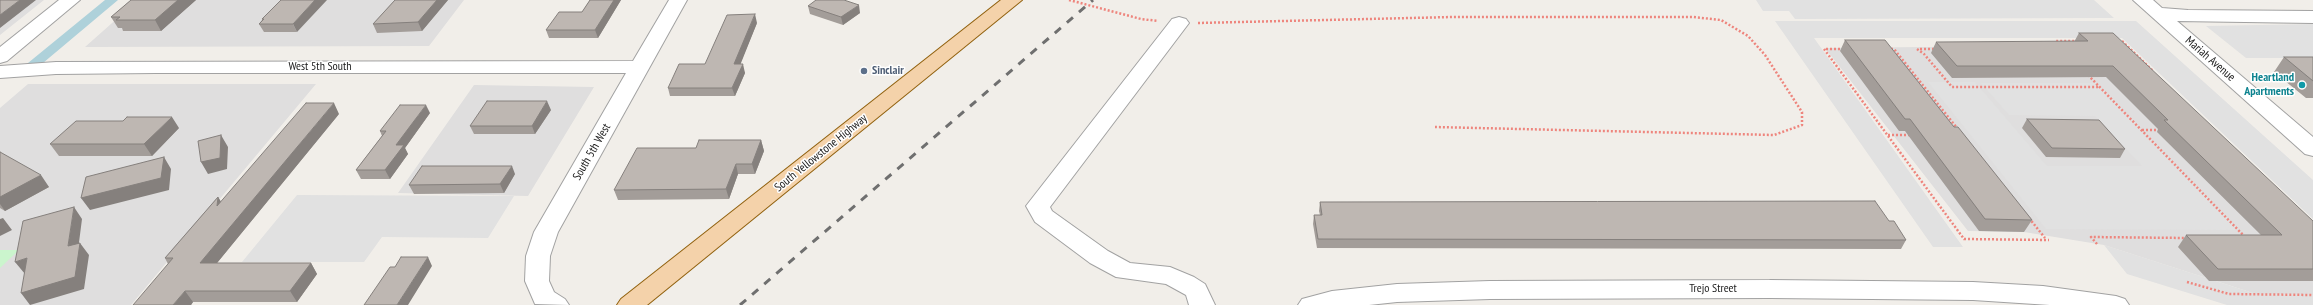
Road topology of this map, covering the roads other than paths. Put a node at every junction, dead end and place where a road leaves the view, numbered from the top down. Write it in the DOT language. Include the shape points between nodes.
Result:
graph roads {
  1 [pos="71,0"];
  2 [pos="678,0"];
  3 [pos="1013,0"];
  4 [pos="2142,0"];
  5 [pos="2157,13"];
  6 [pos="2313,18"];
  7 [pos="1179,24"];
  8 [pos="0,57"];
  9 [pos="640,67"];
  10 [pos="0,72"];
  11 [pos="2313,150"];
  12 [pos="1944,298"];
  13 [pos="556,305"];
  14 [pos="630,305"];
  15 [pos="1202,305"];
  16 [pos="1311,305"];
  17 [pos="2116,305"];
  1 -- 8 [label="street"];
  2 -- 9 [label="street, South 5th West"];
  3 -- 14 [label="main road, South Yellowstone Highway"];
  4 -- 5 [label="street, Mariah Avenue"];
  5 -- 6 [label="street" via="2188,16"];
  5 -- 11 [label="street, Mariah Avenue"];
  7 -- 15 [label="street" via="1038,209 1052,224 1098,257 1125,271 1170,276 1196,290"];
  9 -- 10 [label="street, West 5th South" via="156,67 56,68"];
  9 -- 13 [label="street, South 5th West" via="546,232 538,256 538,282 544,298"];
  12 -- 16 [label="street, Trejo Street" via="1490,290 1397,293 1332,300"];
  12 -- 17 [label="street, Trejo Street" via="2043,295"];
}
